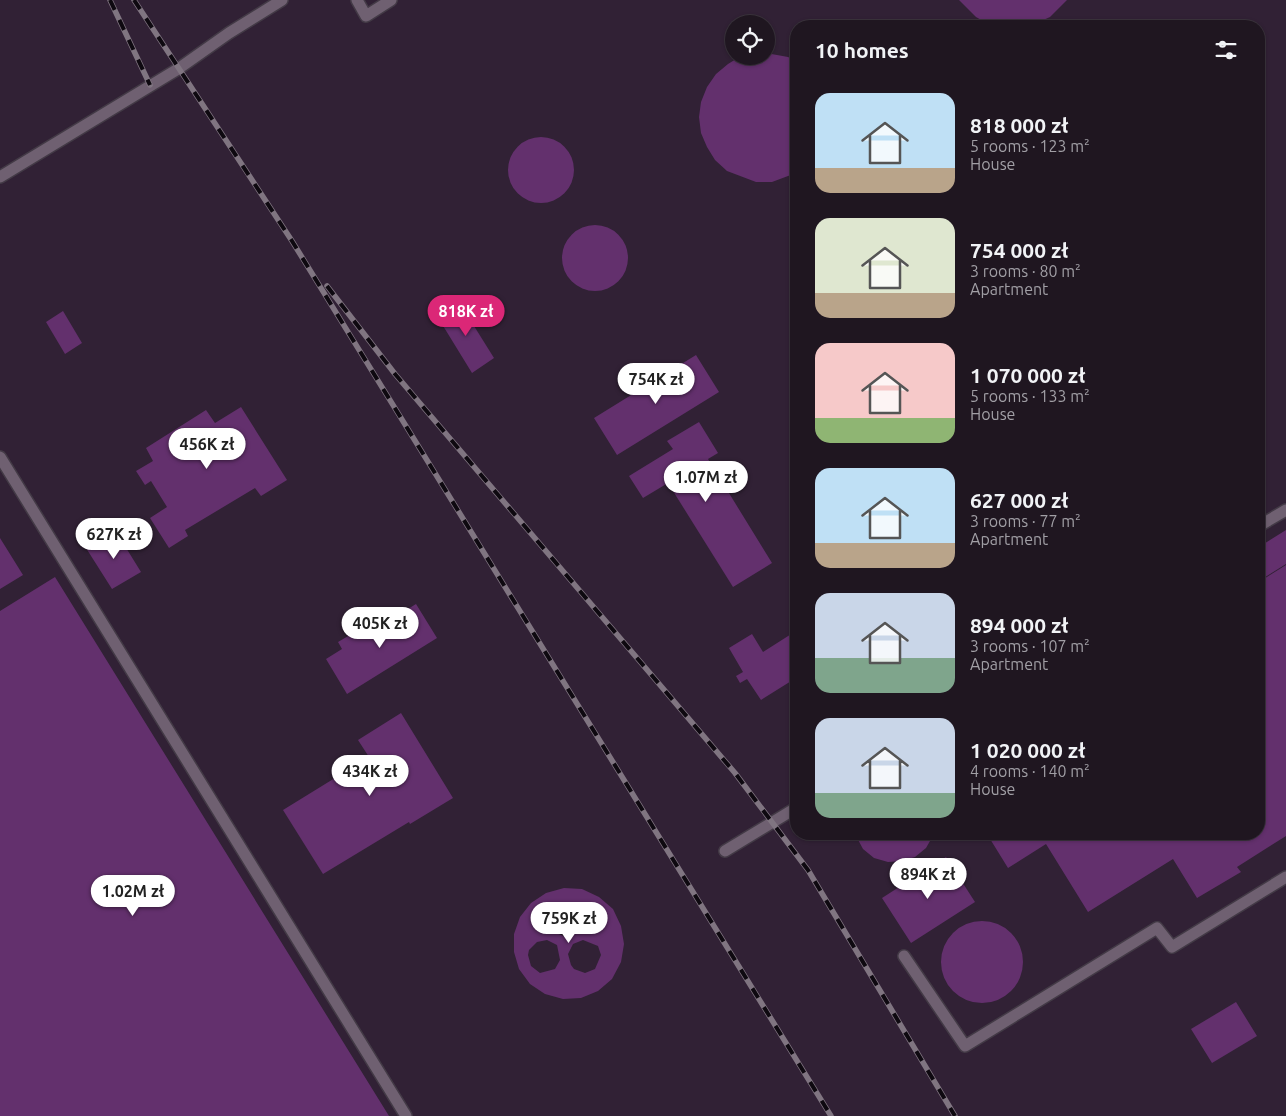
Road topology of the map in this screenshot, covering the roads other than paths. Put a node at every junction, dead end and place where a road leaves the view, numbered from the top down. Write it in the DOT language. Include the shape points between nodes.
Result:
graph roads {
  1 [pos="282,0"];
  2 [pos="357,0"];
  3 [pos="391,0"];
  4 [pos="0,176"];
  5 [pos="0,457"];
  6 [pos="1286,510"];
  7 [pos="1265,522"];
  8 [pos="790,812"];
  9 [pos="725,851"];
  10 [pos="1286,876"];
  11 [pos="904,956"];
  12 [pos="406,1116"];
  1 -- 4 [label="lane" via="178,69"];
  2 -- 3 [label="lane" via="366,16"];
  5 -- 12 [label="lane"];
  6 -- 7 [label="lane"];
  8 -- 9 [label="lane"];
  10 -- 11 [label="lane" via="1172,947 1158,928 965,1046"];
}
